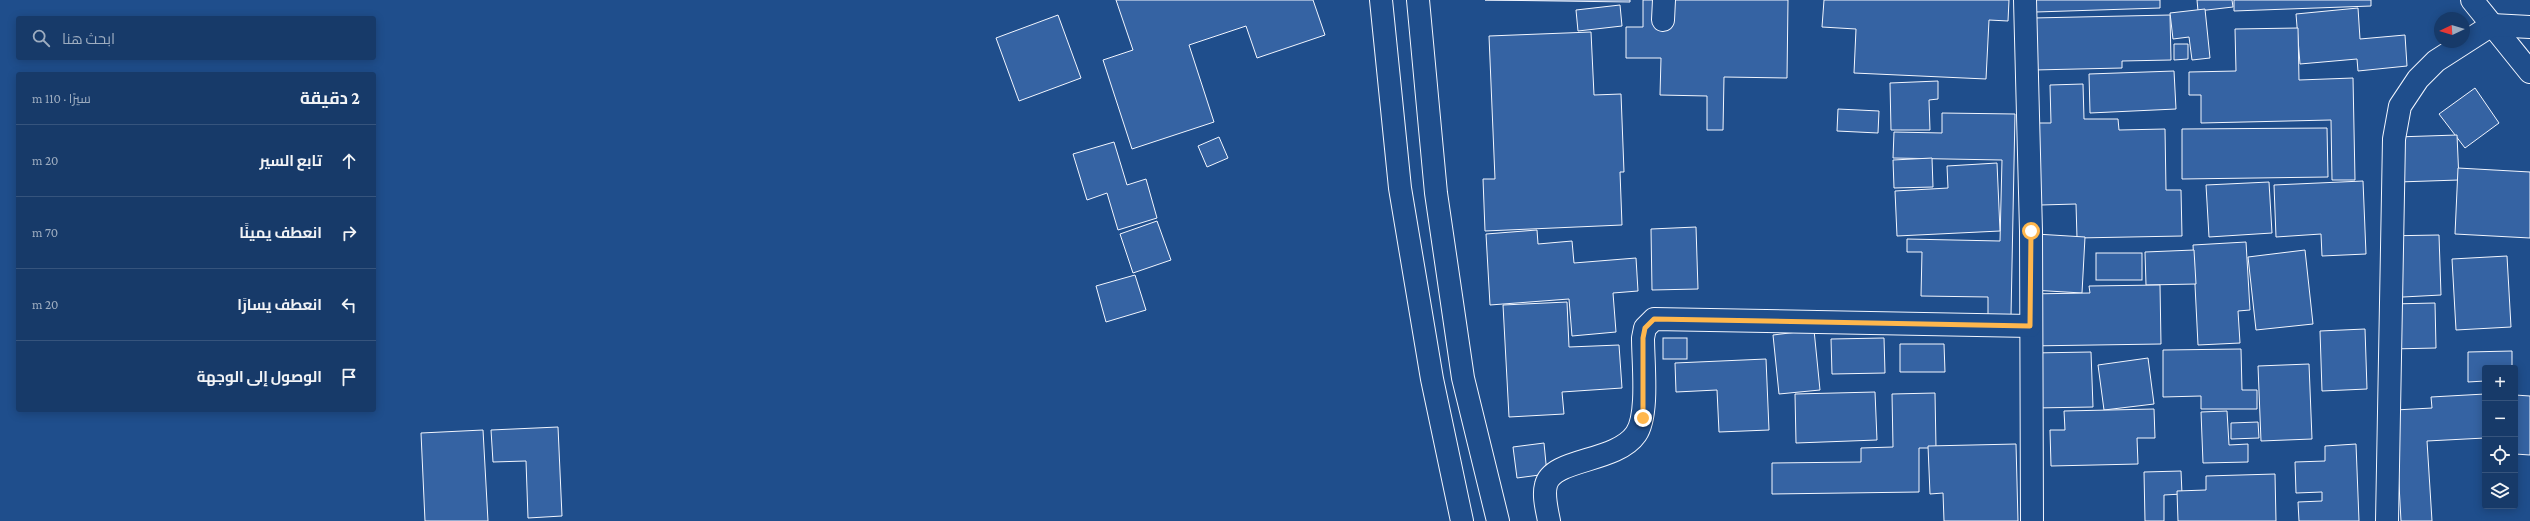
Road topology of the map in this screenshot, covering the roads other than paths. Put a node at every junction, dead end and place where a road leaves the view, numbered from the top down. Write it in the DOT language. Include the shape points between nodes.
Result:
graph roads {
  1 [pos="1381,0"];
  2 [pos="1418,0"];
  3 [pos="2025,0"];
  4 [pos="2472,0"];
  5 [pos="2492,25"];
  6 [pos="2530,27"];
  7 [pos="2530,72"];
  8 [pos="2030,326"];
  9 [pos="1462,521"];
  10 [pos="1498,521"];
  11 [pos="1549,521"];
  12 [pos="2032,521"];
  13 [pos="2387,521"];
  1 -- 9 [label="main road" via="1400,188 1432,379"];
  2 -- 10 [label="main road" via="1436,193 1463,378"];
  3 -- 8 [label="main road" via="2031,231"];
  4 -- 5 [label="main road"];
  5 -- 6 [label="main road"];
  5 -- 7 [label="main road"];
  5 -- 13 [label="main road" via="2436,61 2413,85 2400,106 2394,138"];
  8 -- 11 [label="main road" via="1654,319 1645,328 1643,338 1643,418 1636,434 1620,449 1555,470 1546,484"];
  8 -- 12 [label="main road"];
}
